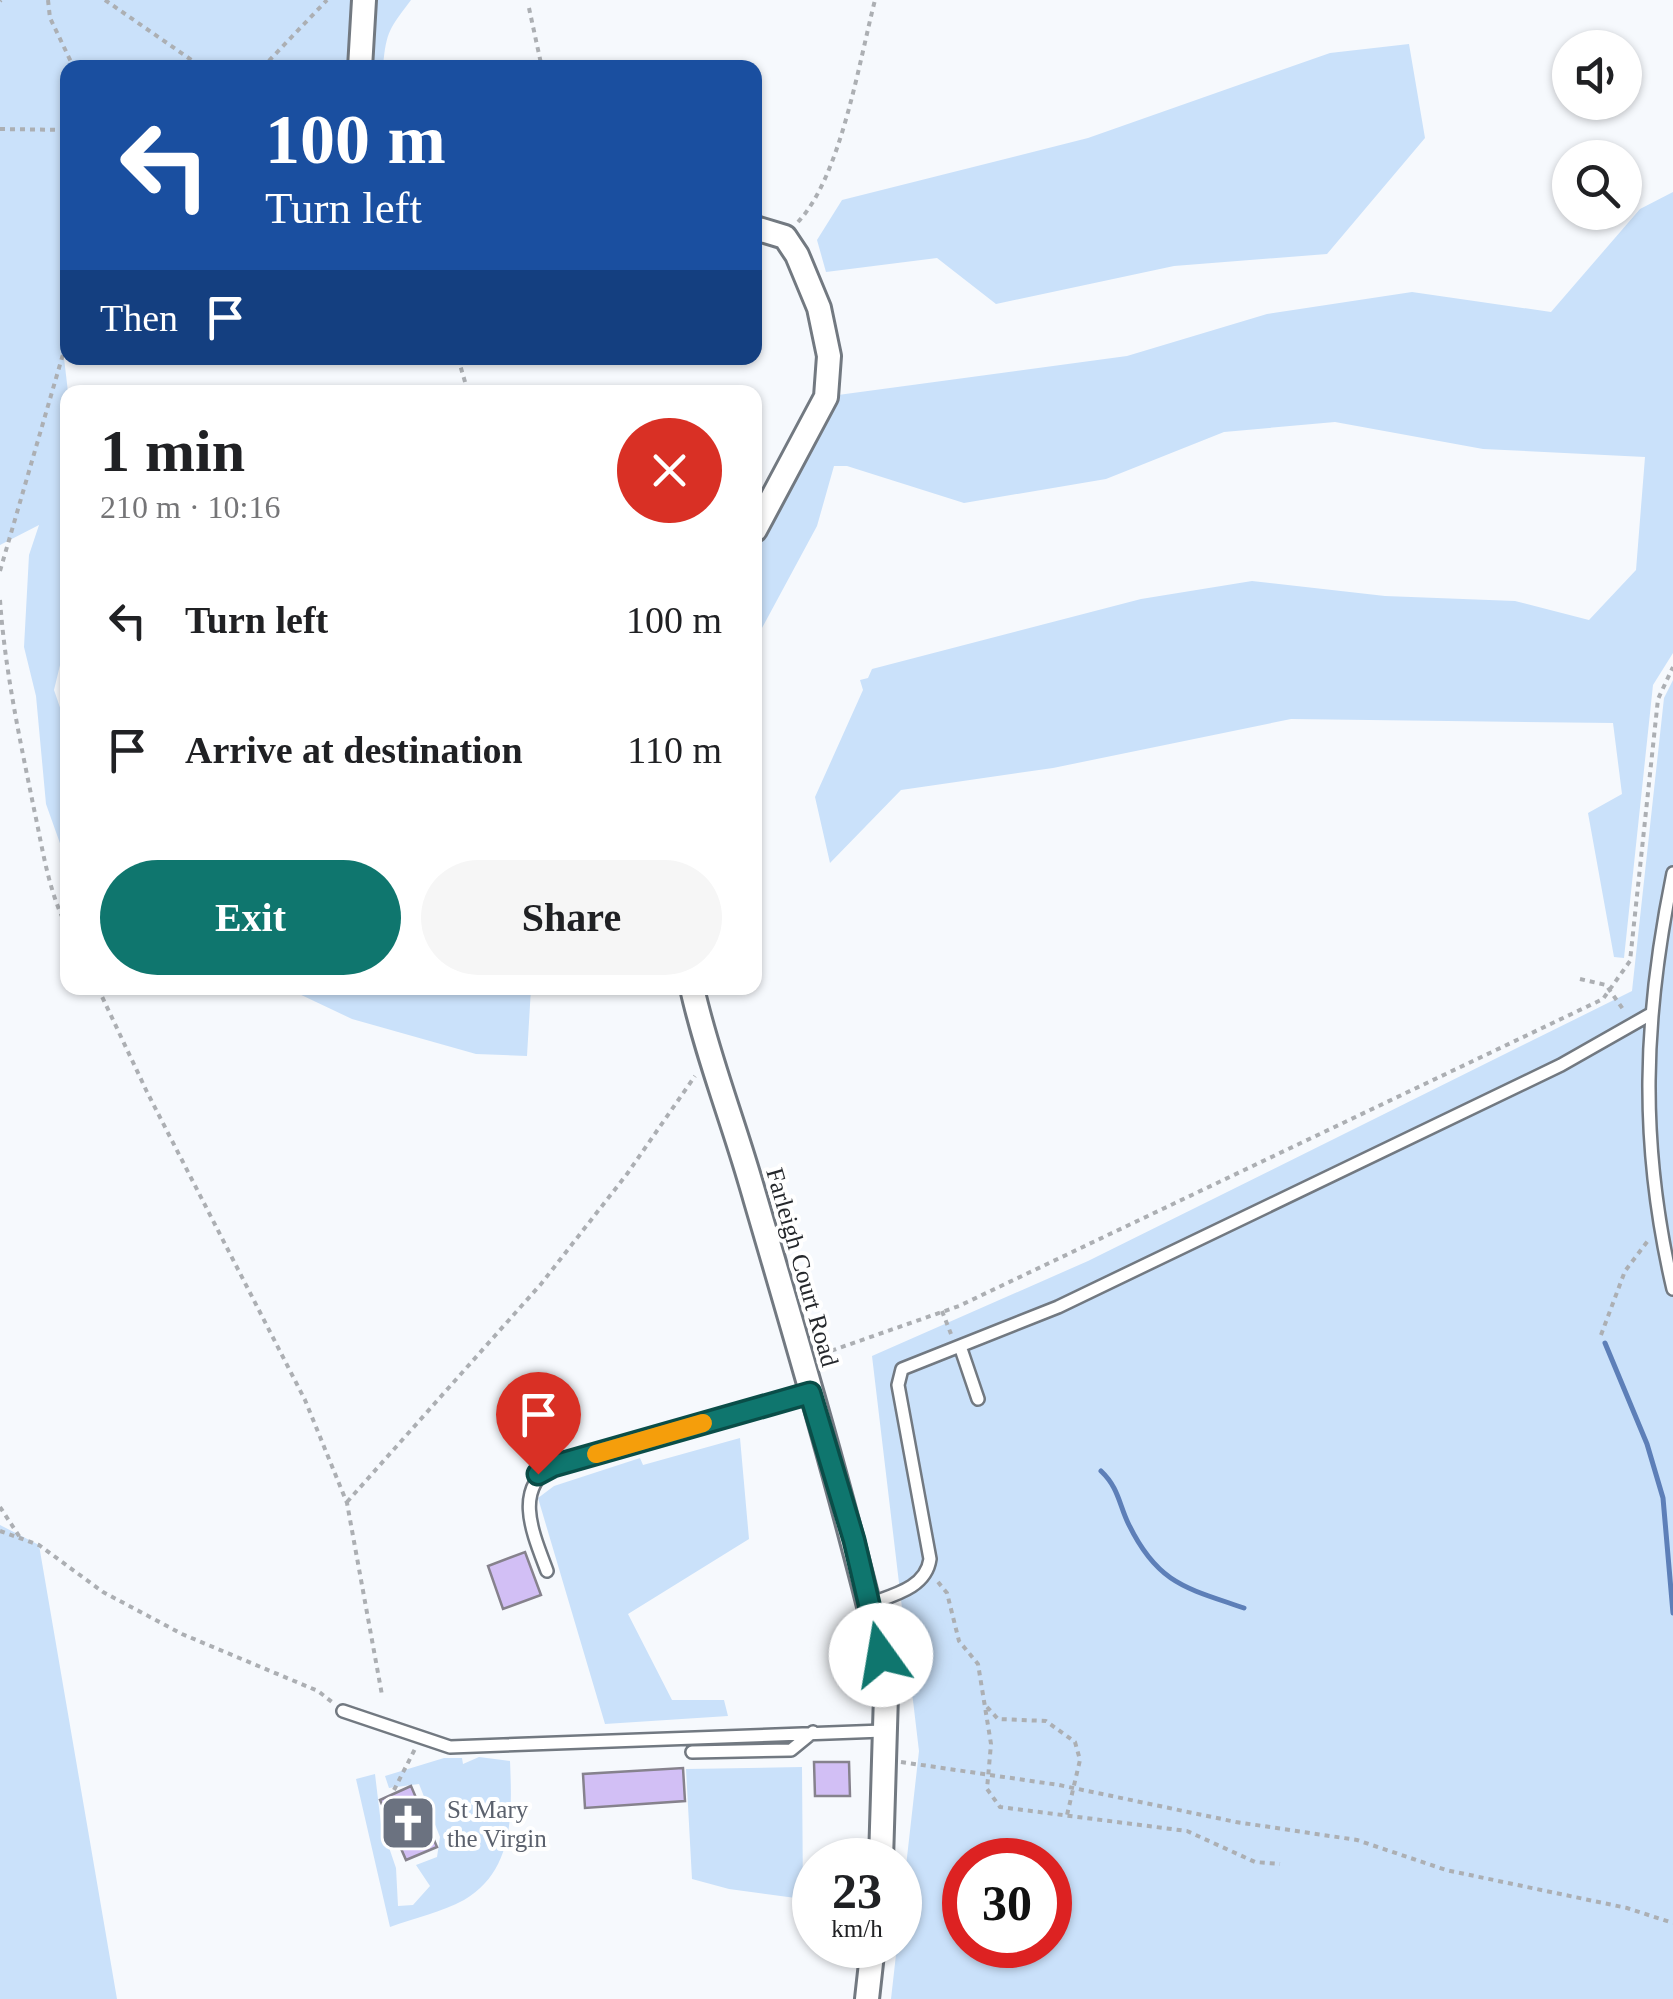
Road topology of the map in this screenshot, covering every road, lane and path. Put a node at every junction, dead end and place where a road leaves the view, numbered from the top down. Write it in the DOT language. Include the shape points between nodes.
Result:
graph roads {
  1 [pos="48,0"];
  2 [pos="105,0"];
  3 [pos="328,0"];
  4 [pos="364,0"];
  5 [pos="875,0"];
  6 [pos="528,8"];
  7 [pos="70,60"];
  8 [pos="191,60"];
  9 [pos="270,60"];
  10 [pos="360,60"];
  11 [pos="540,60"];
  12 [pos="0,129"];
  13 [pos="60,130"];
  14 [pos="762,230"];
  15 [pos="784,237"];
  16 [pos="60,365"];
  17 [pos="762,517"];
  18 [pos="0,571"];
  19 [pos="0,600"];
  20 [pos="1673,667"];
  21 [pos="1673,873"];
  22 [pos="60,914"];
  23 [pos="1580,979"];
  24 [pos="1612,991"];
  25 [pos="101,995"];
  26 [pos="694,995"];
  27 [pos="1649,1015"];
  28 [pos="1631,1026"];
  29 [pos="709,1056"];
  30 [pos="1660,1232"];
  31 [pos="1673,1289"];
  32 [pos="942,1312"];
  33 [pos="1600,1335"];
  34 [pos="958,1347"];
  35 [pos="802,1362"];
  36 [pos="810,1393"];
  37 [pos="978,1399"];
  38 [pos="347,1503"];
  39 [pos="0,1507"];
  40 [pos="0,1532"];
  41 [pos="21,1539"];
  42 [pos="547,1571"];
  43 [pos="928,1571"];
  44 [pos="869,1604"];
  45 [pos="382,1695"];
  46 [pos="986,1706"];
  47 [pos="343,1711"];
  48 [pos="812,1732"];
  49 [pos="883,1732"];
  50 [pos="418,1738"];
  51 [pos="692,1752"];
  52 [pos="882,1759"];
  53 [pos="990,1774"];
  54 [pos="1073,1788"];
  55 [pos="394,1790"];
  56 [pos="1067,1815"];
  57 [pos="883,1838"];
  58 [pos="1280,1864"];
  59 [pos="1673,1924"];
  60 [pos="870,1968"];
  61 [pos="867,1999"];
  1 -- 7 [label="path"];
  2 -- 8 [label="path"];
  3 -- 9 [label="path"];
  4 -- 10 [label="street"];
  5 -- 15 [label="path" via="834,156 813,206"];
  6 -- 11 [label="path"];
  12 -- 13 [label="path"];
  14 -- 15 [label="street"];
  15 -- 17 [label="street" via="818,308 828,356 826,397"];
  16 -- 18 [label="path"];
  19 -- 22 [label="path" via="22,750"];
  20 -- 24 [label="path" via="1658,700 1630,961"];
  21 -- 27 [label="lane"];
  23 -- 24 [label="path"];
  24 -- 28 [label="path"];
  24 -- 32 [label="path"];
  25 -- 38 [label="path" via="305,1400"];
  26 -- 29 [label="street, Farleigh Court Road"];
  27 -- 28 [label="lane"];
  27 -- 30 [label="lane" via="1649,1114"];
  28 -- 34 [label="lane" via="1058,1307"];
  29 -- 35 [label="street, Farleigh Court Road"];
  29 -- 38 [label="path" via="541,1284"];
  30 -- 31 [label="lane"];
  30 -- 33 [label="path" via="1625,1270"];
  32 -- 34 [label="path"];
  32 -- 35 [label="path"];
  34 -- 37 [label="lane"];
  34 -- 43 [label="lane" via="902,1369 898,1385"];
  35 -- 36 [label="street, Farleigh Court Road"];
  36 -- 42 [label="lane" via="538,1474 528,1499"];
  36 -- 44 [label="street, Farleigh Court Road"];
  38 -- 45 [label="path"];
  39 -- 41 [label="path"];
  40 -- 41 [label="path"];
  41 -- 47 [label="path" via="182,1634 318,1691"];
  43 -- 44 [label="lane" via="914,1586"];
  43 -- 46 [label="path" via="946,1593 959,1641 978,1664"];
  44 -- 49 [label="street, Farleigh Court Road" via="886,1695"];
  46 -- 53 [label="path"];
  46 -- 54 [label="path" via="998,1718 1046,1721 1074,1742 1080,1760"];
  47 -- 50 [label="lane"];
  48 -- 49 [label="lane"];
  48 -- 50 [label="lane" via="450,1747"];
  48 -- 51 [label="lane" via="791,1750"];
  49 -- 52 [label="street, Farleigh Court Road"];
  50 -- 55 [label="path"];
  52 -- 53 [label="path"];
  52 -- 57 [label="street, Farleigh Court Road"];
  53 -- 54 [label="path"];
  53 -- 56 [label="path" via="987,1790 1000,1807"];
  54 -- 56 [label="path"];
  54 -- 59 [label="path" via="1357,1840 1446,1870"];
  56 -- 58 [label="path" via="1186,1831 1255,1862"];
  60 -- 61 [label="street"];
}
